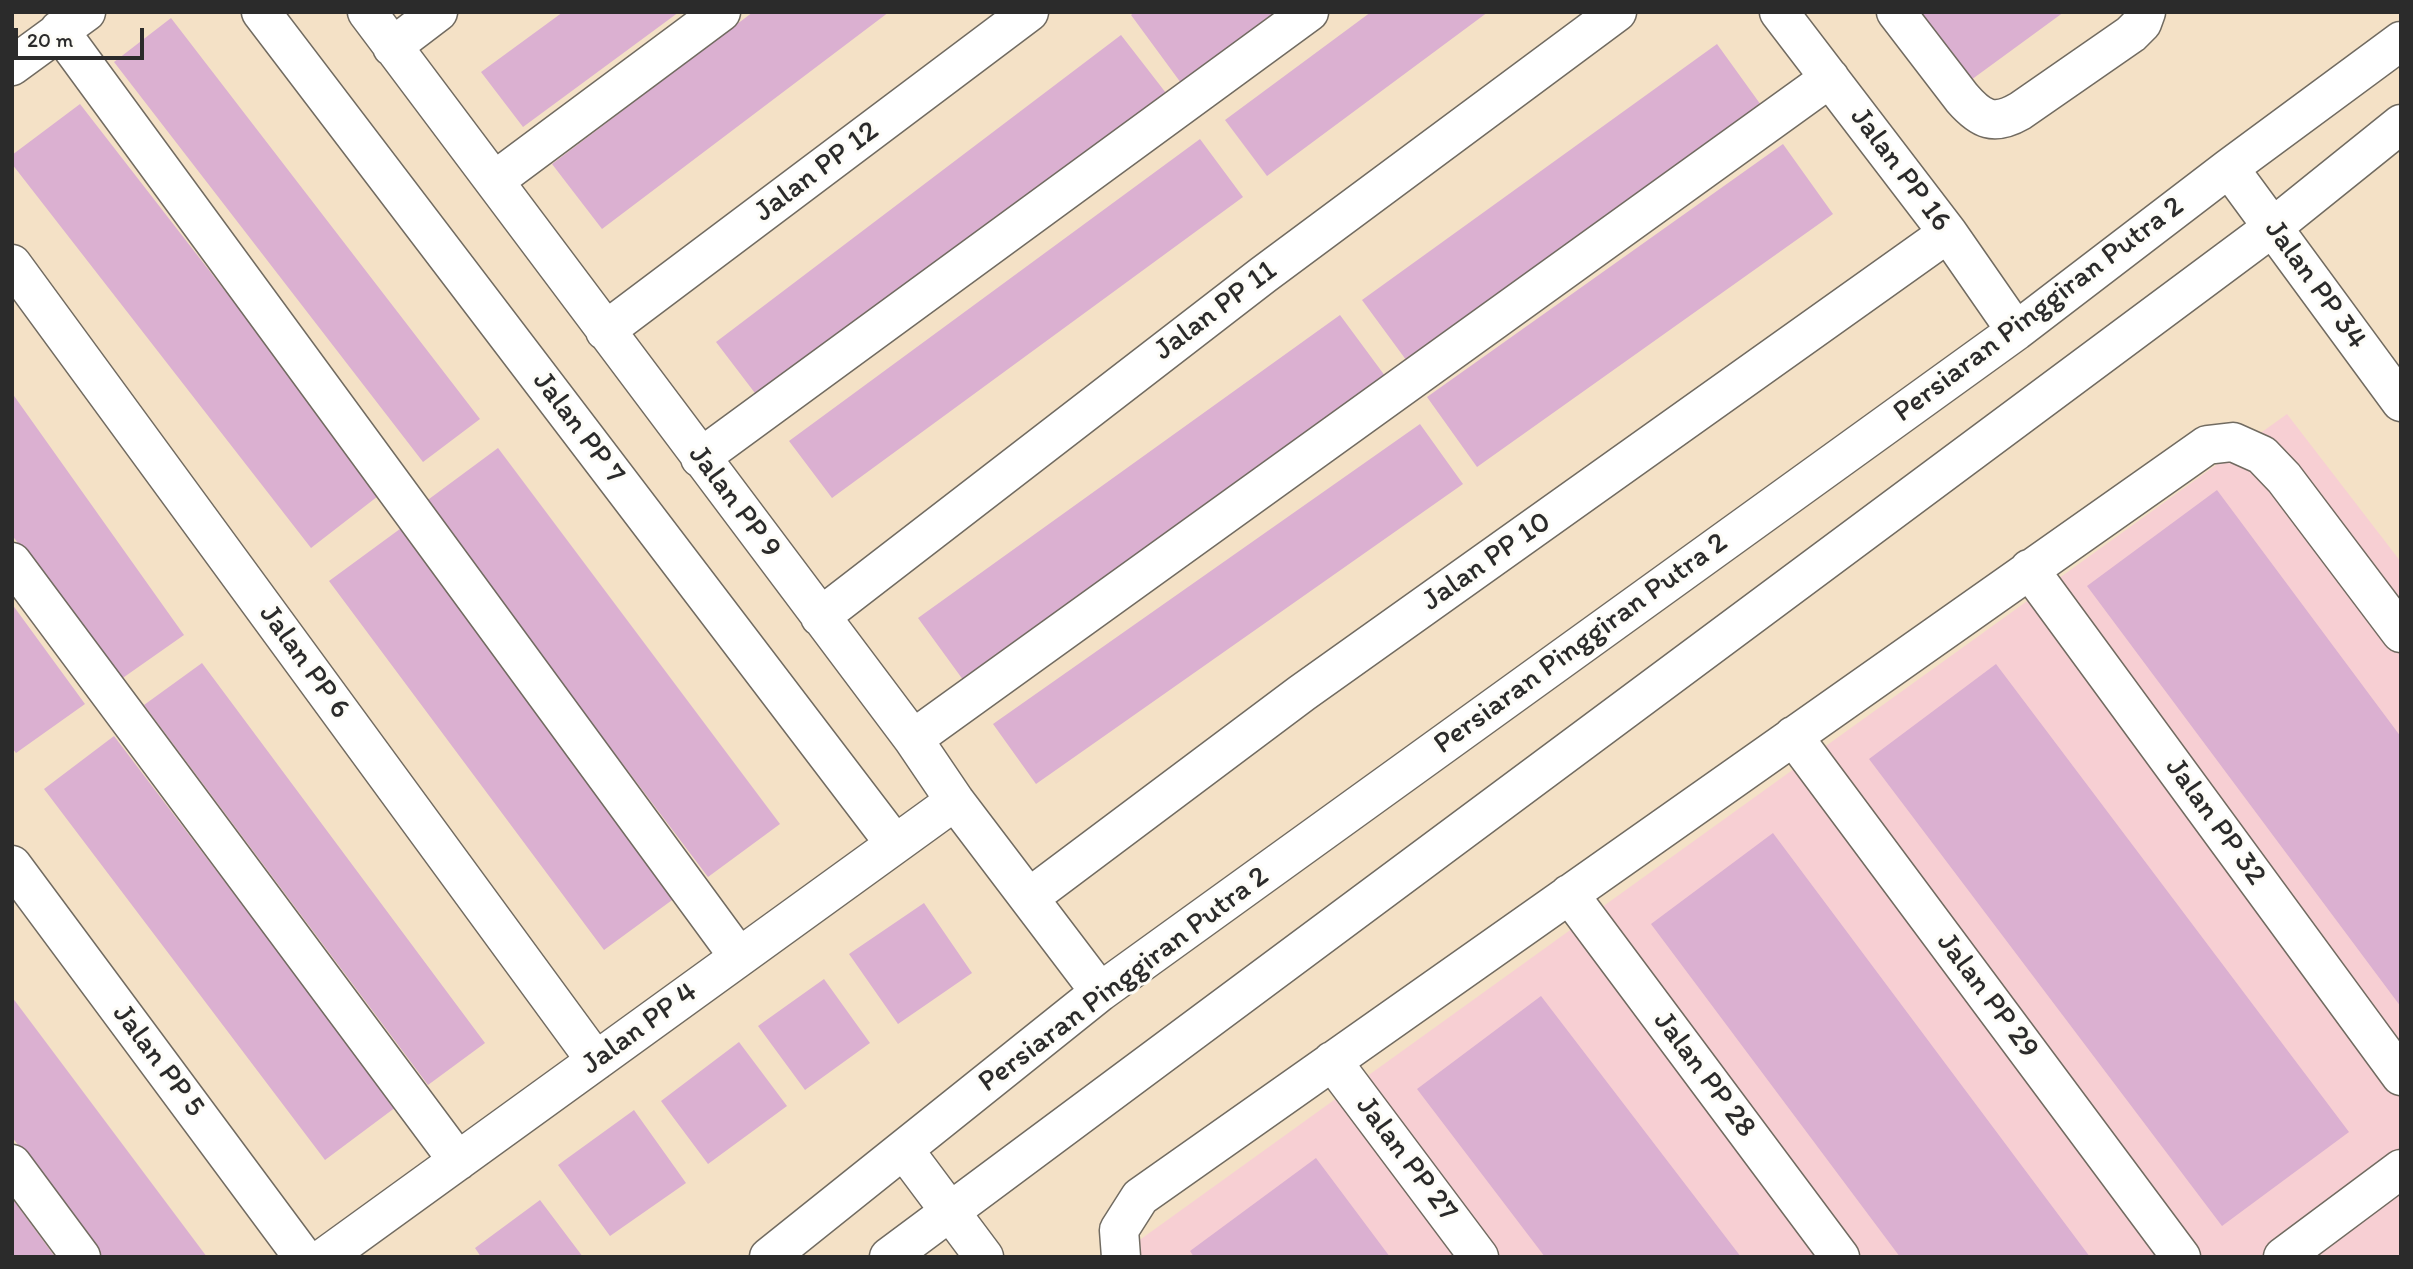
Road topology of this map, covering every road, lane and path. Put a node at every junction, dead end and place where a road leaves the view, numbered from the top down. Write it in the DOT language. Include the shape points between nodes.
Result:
graph roads {
  1 [pos="261,12"];
  2 [pos="367,12"];
  3 [pos="438,12"];
  4 [pos="721,12"];
  5 [pos="1029,12"];
  6 [pos="1309,12"];
  7 [pos="1617,12"];
  8 [pos="1779,12"];
  9 [pos="1896,12"];
  10 [pos="2147,12"];
  11 [pos="72,21"];
  12 [pos="2401,41"];
  13 [pos="392,47"];
  14 [pos="12,66"];
  15 [pos="1830,78"];
  16 [pos="2401,124"];
  17 [pos="2229,167"];
  18 [pos="495,181"];
  19 [pos="2273,228"];
  20 [pos="1948,233"];
  21 [pos="12,264"];
  22 [pos="605,331"];
  23 [pos="2017,331"];
  24 [pos="2401,402"];
  25 [pos="700,458"];
  26 [pos="12,562"];
  27 [pos="2029,569"];
  28 [pos="820,617"];
  29 [pos="2401,633"];
  30 [pos="1793,736"];
  31 [pos="913,739"];
  32 [pos="955,800"];
  33 [pos="895,844"];
  34 [pos="12,865"];
  35 [pos="1569,894"];
  36 [pos="1030,897"];
  37 [pos="739,957"];
  38 [pos="1100,992"];
  39 [pos="596,1060"];
  40 [pos="1332,1061"];
  41 [pos="2401,1076"];
  42 [pos="904,1150"];
  43 [pos="458,1161"];
  44 [pos="12,1164"];
  45 [pos="2401,1169"];
  46 [pos="950,1210"];
  47 [pos="81,1257"];
  48 [pos="303,1257"];
  49 [pos="325,1257"];
  50 [pos="769,1257"];
  51 [pos="889,1257"];
  52 [pos="984,1257"];
  53 [pos="1121,1257"];
  54 [pos="1479,1257"];
  55 [pos="1840,1257"];
  56 [pos="2181,1257"];
  57 [pos="2283,1257"];
  1 -- 33 [label="street, Jalan PP 7"];
  2 -- 13 [label="street, Jalan PP 9"];
  3 -- 13 [label="street"];
  4 -- 18 [label="street"];
  5 -- 22 [label="street, Jalan PP 12"];
  6 -- 25 [label="street"];
  7 -- 28 [label="street, Jalan PP 11" via="1263,275"];
  8 -- 15 [label="street, Jalan PP 16"];
  9 -- 10 [label="street" via="1973,111 1990,120 2020,111 2131,34"];
  11 -- 14 [label="street"];
  11 -- 37 [label="street"];
  12 -- 17 [label="street, Persiaran Pinggiran Putra 2"];
  13 -- 18 [label="street, Jalan PP 9"];
  15 -- 20 [label="street, Jalan PP 16"];
  15 -- 31 [label="street"];
  16 -- 19 [label="street"];
  17 -- 19 [label="street, Jalan PP 34"];
  17 -- 23 [label="street, Persiaran Pinggiran Putra 2"];
  18 -- 22 [label="street, Jalan PP 9"];
  19 -- 24 [label="street, Jalan PP 34"];
  19 -- 46 [label="street"];
  20 -- 23 [label="street, Jalan PP 16"];
  20 -- 36 [label="street, Jalan PP 10" via="1303,693"];
  21 -- 39 [label="street, Jalan PP 6"];
  22 -- 25 [label="street, Jalan PP 9"];
  23 -- 38 [label="street, Persiaran Pinggiran Putra 2"];
  25 -- 28 [label="street, Jalan PP 9"];
  26 -- 43 [label="street"];
  27 -- 29 [label="street" via="2207,445 2233,442 2262,455 2284,478"];
  27 -- 30 [label="street"];
  27 -- 41 [label="street, Jalan PP 32"];
  28 -- 31 [label="street, Jalan PP 9"];
  30 -- 35 [label="street"];
  30 -- 56 [label="street, Jalan PP 29"];
  31 -- 32 [label="street, Jalan PP 9"];
  32 -- 33 [label="street, Jalan PP 4"];
  32 -- 36 [label="street, Jalan PP 9"];
  33 -- 37 [label="street, Jalan PP 4"];
  34 -- 48 [label="street, Jalan PP 5"];
  35 -- 40 [label="street"];
  35 -- 55 [label="street, Jalan PP 28"];
  36 -- 38 [label="street, Jalan PP 9"];
  37 -- 39 [label="street, Jalan PP 4"];
  38 -- 42 [label="street, Persiaran Pinggiran Putra 2"];
  39 -- 43 [label="street, Jalan PP 4"];
  40 -- 53 [label="street" via="1139,1197 1119,1230"];
  40 -- 54 [label="street, Jalan PP 27"];
  42 -- 46 [label="street"];
  42 -- 50 [label="street, Persiaran Pinggiran Putra 2"];
  43 -- 49 [label="street, Jalan PP 4"];
  44 -- 47 [label="street"];
  45 -- 57 [label="street"];
  46 -- 51 [label="street"];
  46 -- 52 [label="street"];
}
